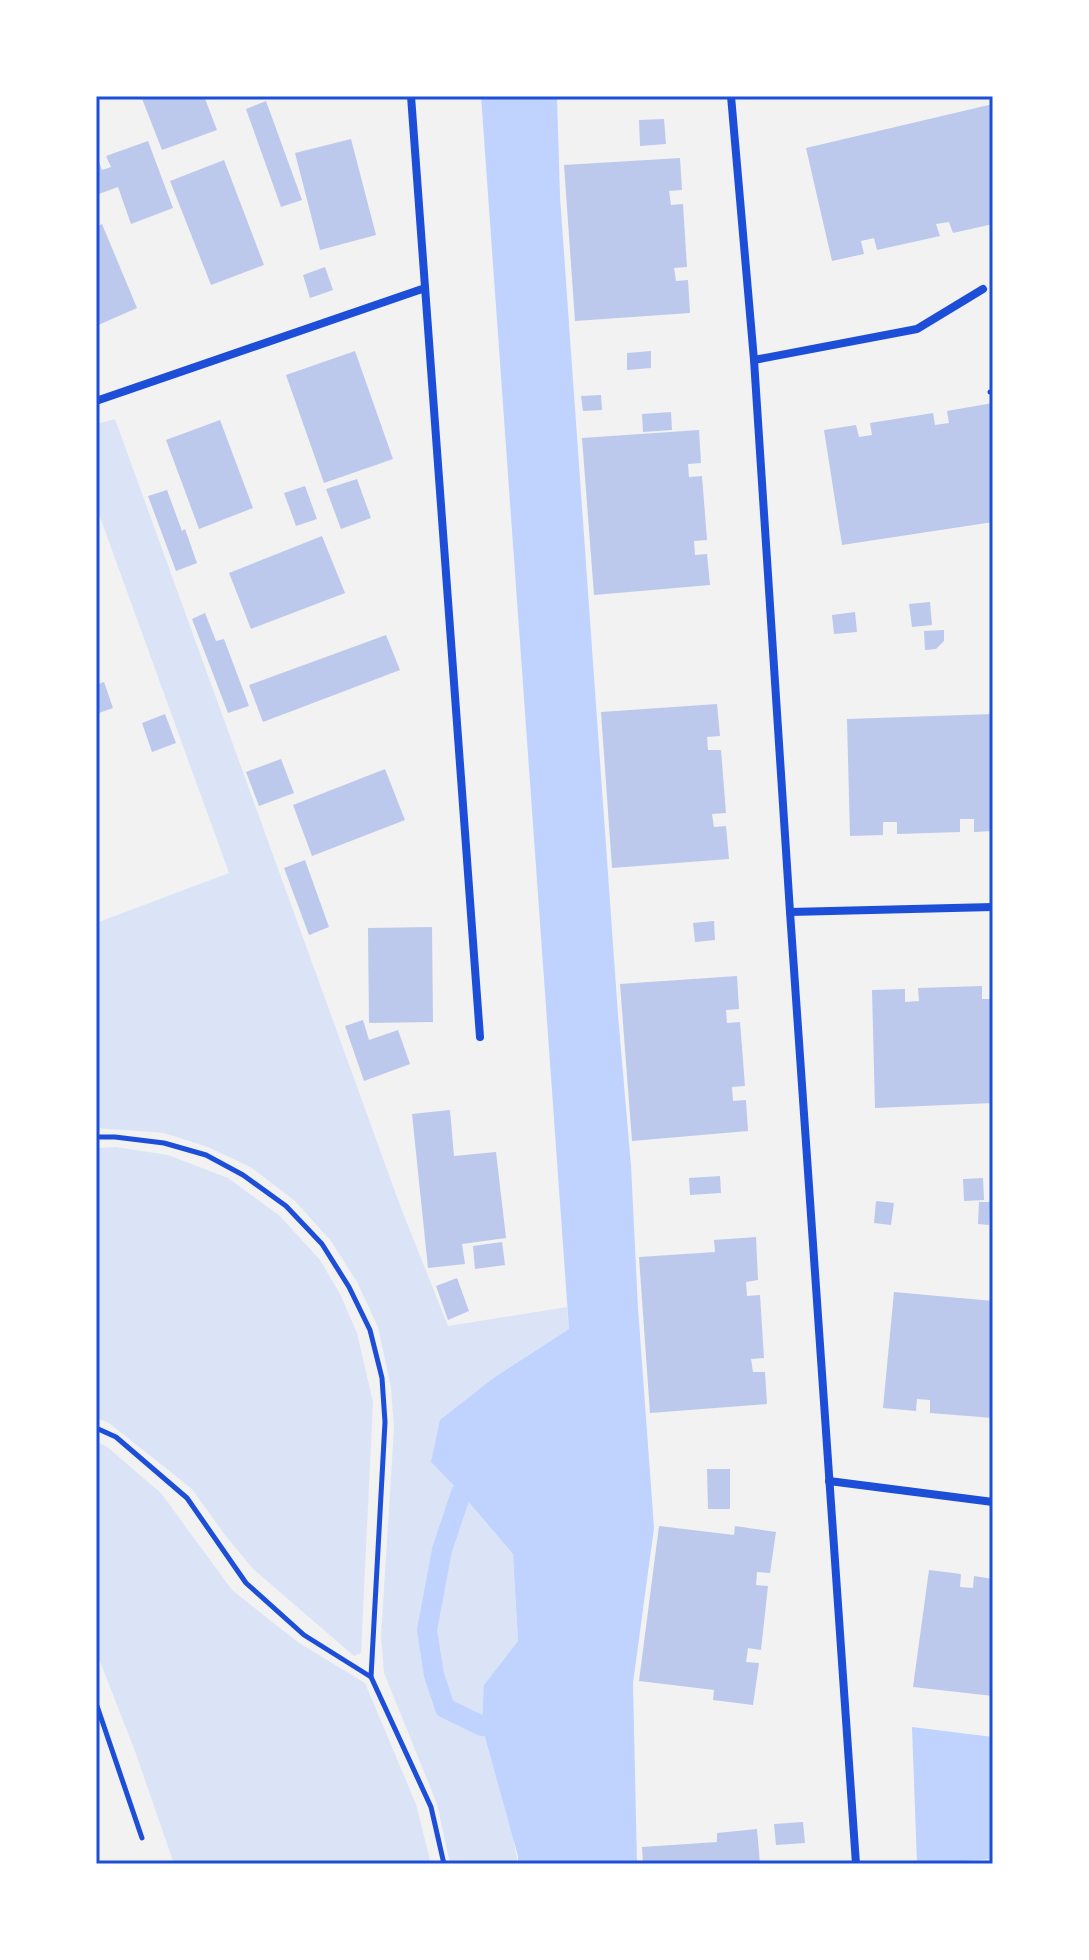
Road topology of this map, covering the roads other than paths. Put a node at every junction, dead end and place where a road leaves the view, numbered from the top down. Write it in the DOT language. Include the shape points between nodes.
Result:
graph roads {
  1 [pos="411,96"];
  2 [pos="731,96"];
  3 [pos="425,288"];
  4 [pos="983,289"];
  5 [pos="754,360"];
  6 [pos="96,401"];
  7 [pos="993,907"];
  8 [pos="790,912"];
  9 [pos="480,1037"];
  10 [pos="829,1481"];
  11 [pos="993,1502"];
  12 [pos="856,1864"];
  1 -- 3 [label="street"];
  2 -- 5 [label="street"];
  3 -- 6 [label="street"];
  3 -- 9 [label="street"];
  4 -- 5 [label="street" via="917,329"];
  5 -- 8 [label="street"];
  7 -- 8 [label="street"];
  8 -- 10 [label="street"];
  10 -- 11 [label="street"];
  10 -- 12 [label="street"];
}
